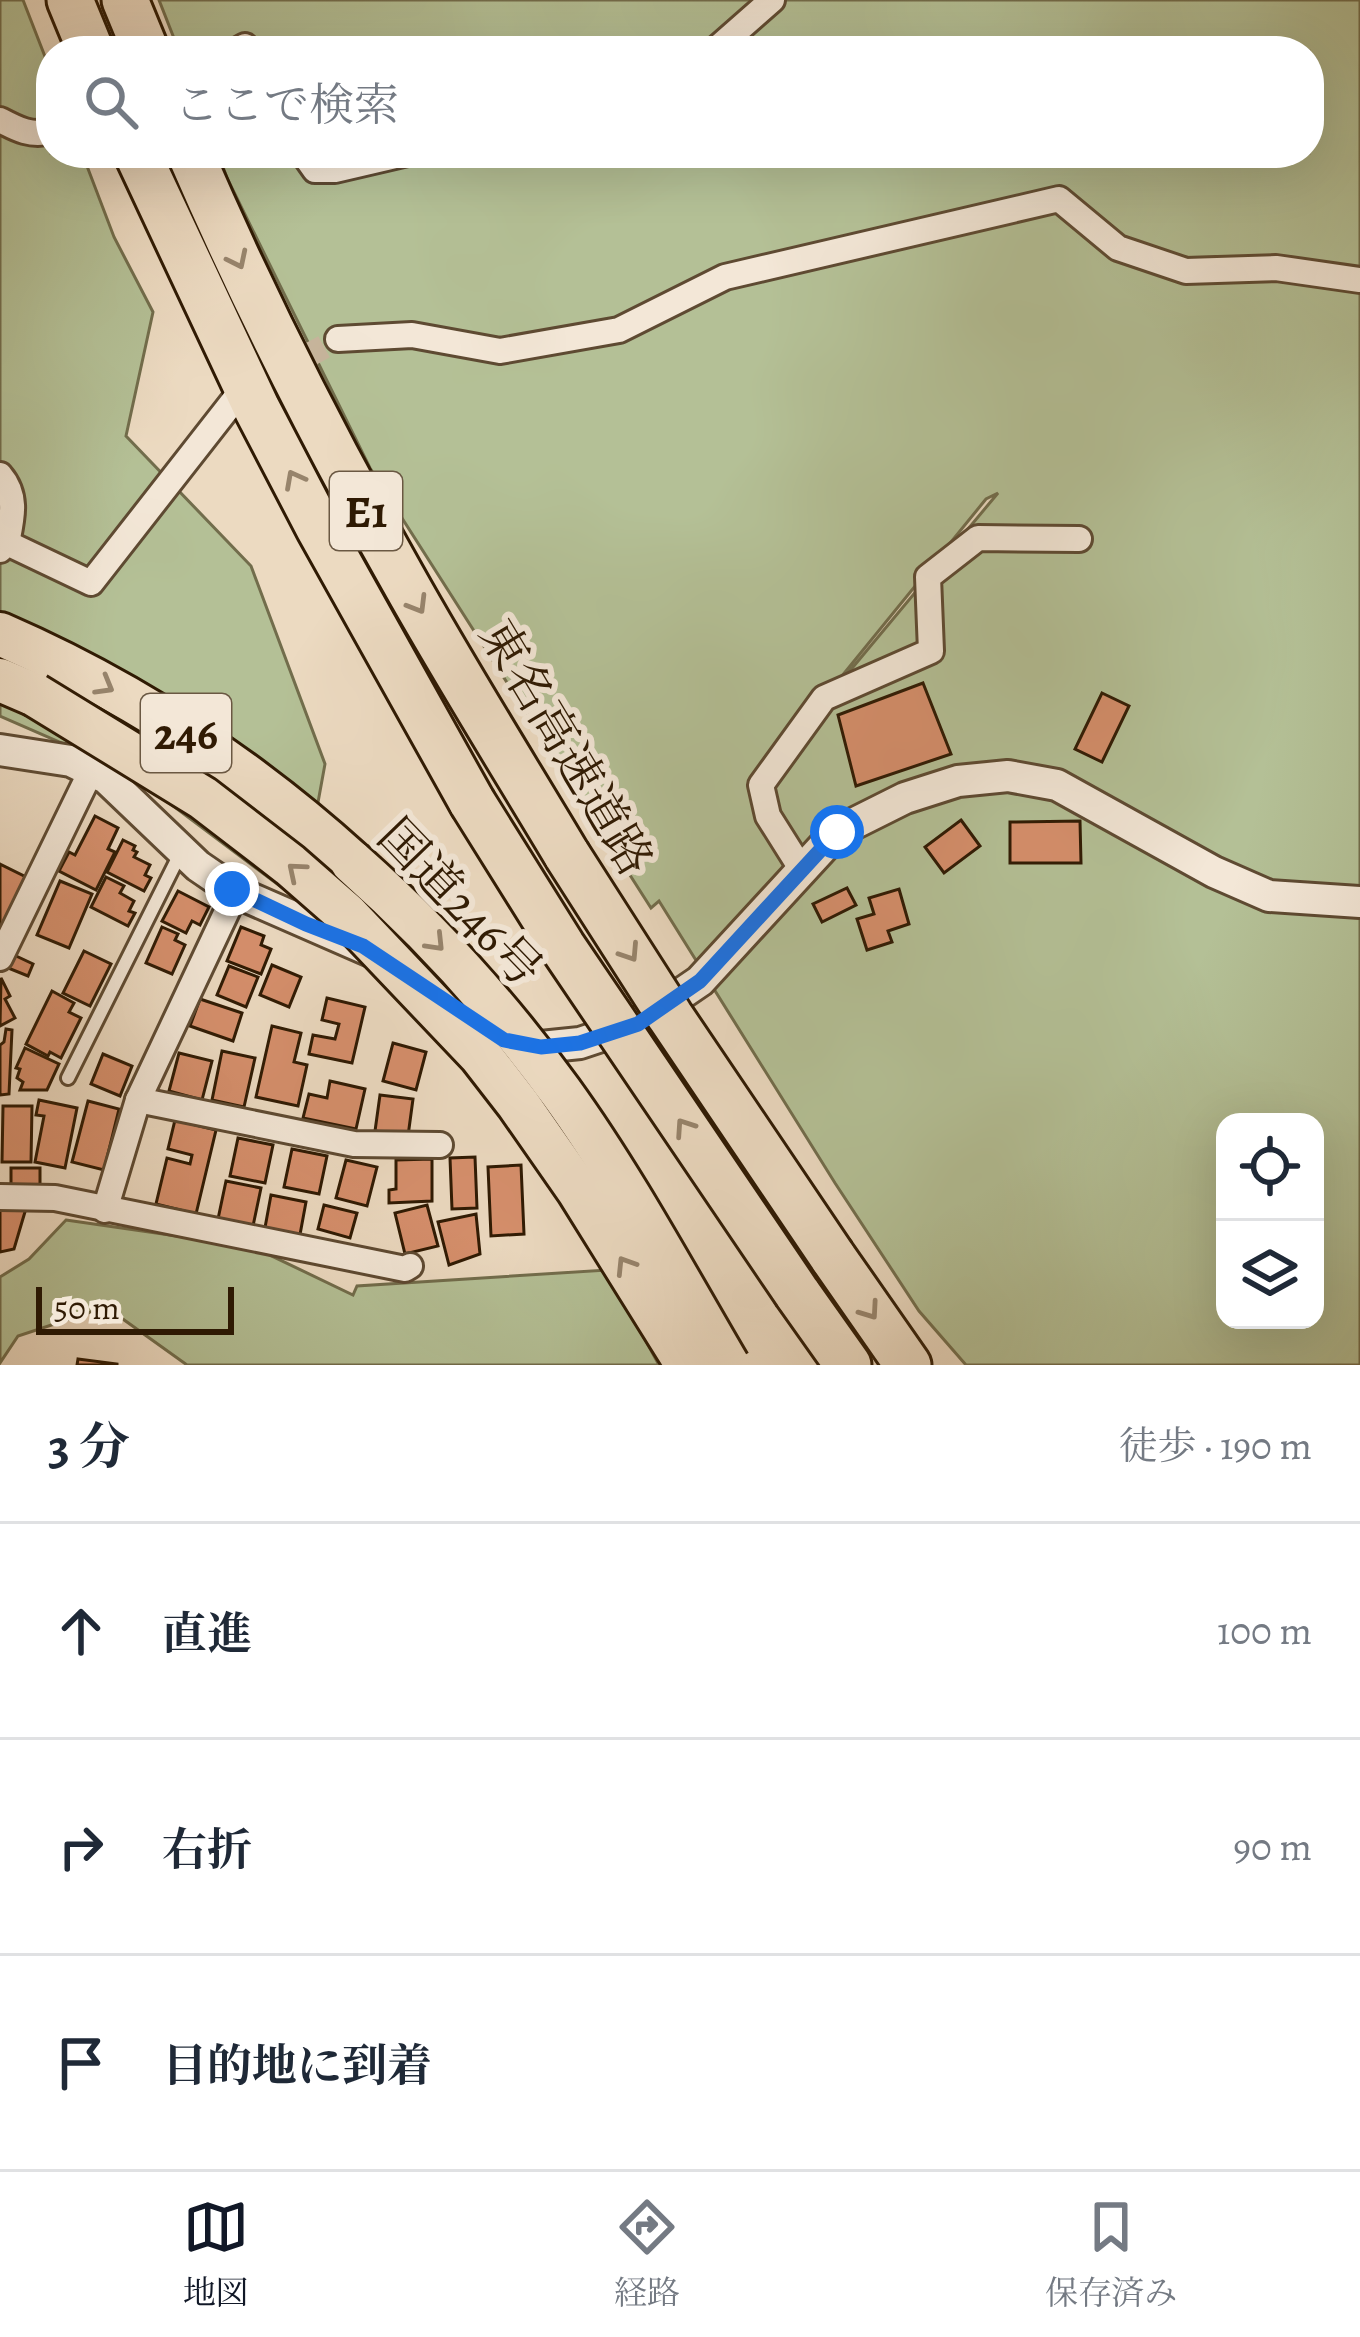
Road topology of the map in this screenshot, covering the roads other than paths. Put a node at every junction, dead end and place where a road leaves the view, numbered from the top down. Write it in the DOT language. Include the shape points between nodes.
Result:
graph roads {
  1 [pos="70,0"];
  2 [pos="125,0"];
  3 [pos="772,0"];
  4 [pos="85,36"];
  5 [pos="140,36"];
  6 [pos="731,36"];
  7 [pos="0,120"];
  8 [pos="36,132"];
  9 [pos="144,168"];
  10 [pos="196,168"];
  11 [pos="314,168"];
  12 [pos="344,168"];
  13 [pos="1360,280"];
  14 [pos="338,339"];
  15 [pos="238,394"];
  16 [pos="0,475"];
  17 [pos="1079,538"];
  18 [pos="4,546"];
  19 [pos="0,634"];
  20 [pos="18,687"];
  21 [pos="0,750"];
  22 [pos="91,771"];
  23 [pos="182,851"];
  24 [pos="802,870"];
  25 [pos="236,892"];
  26 [pos="1360,902"];
  27 [pos="0,958"];
  28 [pos="68,1078"];
  29 [pos="138,1100"];
  30 [pos="440,1145"];
  31 [pos="0,1196"];
  32 [pos="105,1210"];
  33 [pos="410,1266"];
  34 [pos="686,1365"];
  35 [pos="728,1365"];
  36 [pos="848,1365"];
  37 [pos="908,1365"];
  1 -- 4 [label="highway"];
  2 -- 5 [label="highway"];
  3 -- 6 [label="street"];
  7 -- 8 [label="street"];
  36 -- 9 [label="highway, E1, one-way, bridge" via="472,802 257,409"];
  10 -- 37 [label="highway, 東名高速道路 / E1, one-way, bridge" via="393,562 567,855"];
  11 -- 12 [label="street"];
  13 -- 14 [label="street" via="1276,268 1186,271 1118,248 1059,199 725,277 620,330 500,351 412,334"];
  15 -- 18 [label="street" via="91,583"];
  16 -- 18 [label="street" via="14,509"];
  17 -- 24 [label="street" via="978,538 928,577 931,651 824,698 760,785 768,816"];
  19 -- 35 [label="highway, 国道246号 / 246, one-way, bridge" via="195,738 395,900 562,1094"];
  34 -- 20 [label="highway, 国道246号 / 246, one-way, bridge" via="518,1104 346,914 203,797"];
  21 -- 22 [label="street"];
  22 -- 23 [label="street"];
  22 -- 27 [label="street"];
  23 -- 25 [label="street"];
  23 -- 28 [label="lane"];
  24 -- 25 [label="street" via="700,981 638,1024 541,1047 504,1040 363,946"];
  24 -- 26 [label="street" via="837,832 905,798 1008,776 1057,785 1269,896"];
  25 -- 29 [label="street"];
  29 -- 30 [label="street" via="354,1144"];
  29 -- 32 [label="street"];
  31 -- 32 [label="street"];
  32 -- 33 [label="street"];
}
